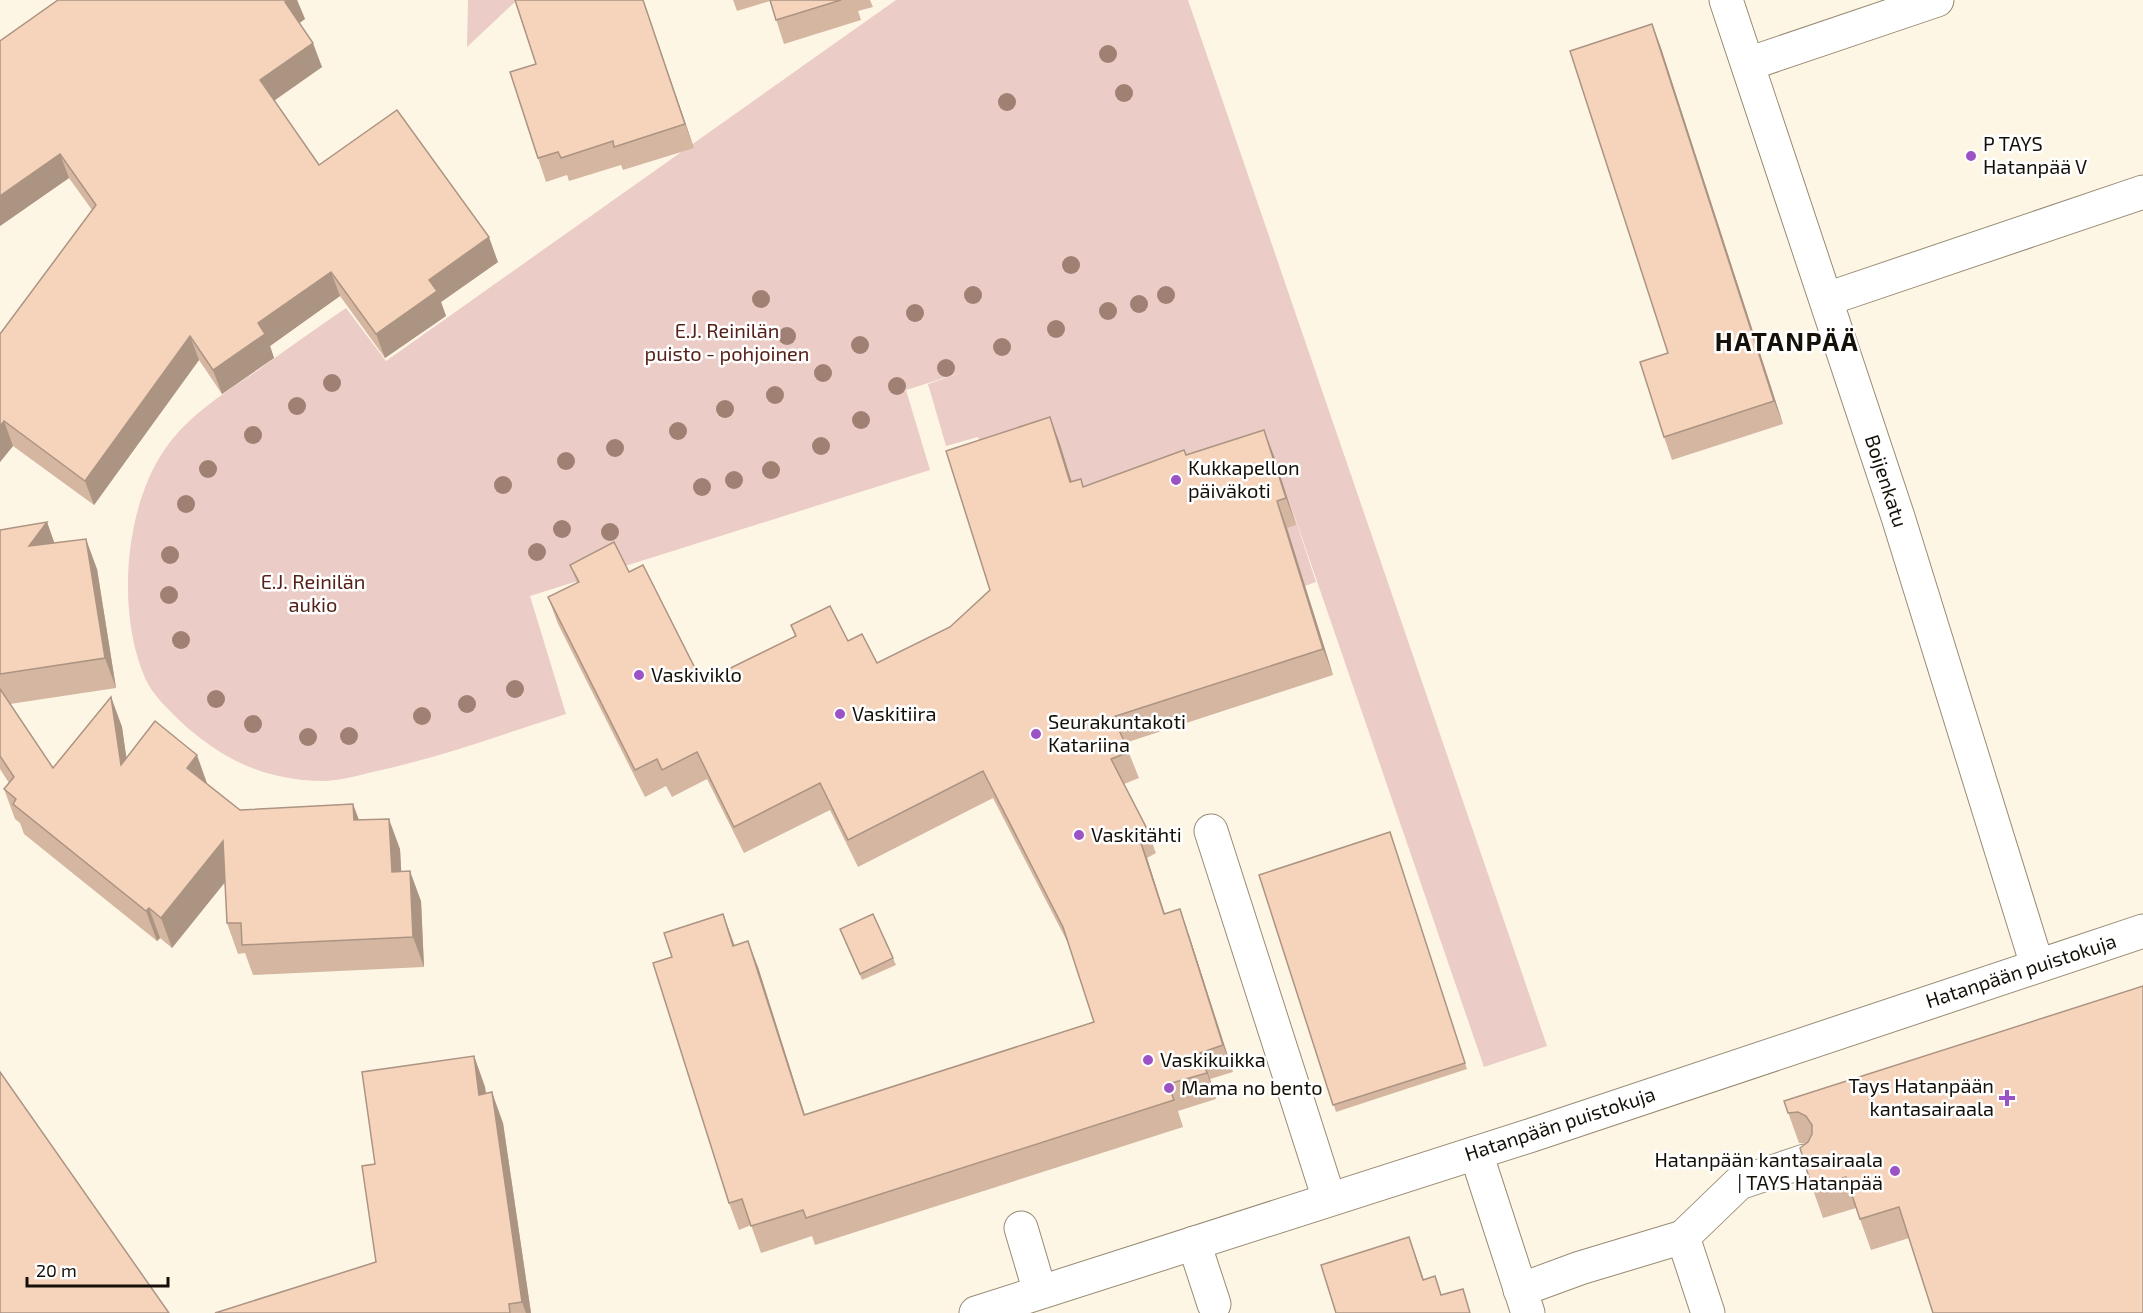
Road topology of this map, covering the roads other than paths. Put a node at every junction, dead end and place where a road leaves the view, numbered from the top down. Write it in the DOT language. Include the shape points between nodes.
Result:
graph roads {
  1 [pos="1726,0"];
  2 [pos="1937,0"];
  3 [pos="1748,64"];
  4 [pos="2143,192"];
  5 [pos="1827,299"];
  6 [pos="1211,831"];
  7 [pos="2143,931"];
  8 [pos="2037,965"];
  9 [pos="1476,1152"];
  10 [pos="1805,1161"];
  11 [pos="1329,1199"];
  12 [pos="1020,1228"];
  13 [pos="1683,1237"];
  14 [pos="1194,1243"];
  15 [pos="1040,1292"];
  16 [pos="1524,1302"];
  17 [pos="1214,1304"];
  18 [pos="976,1313"];
  19 [pos="1708,1313"];
  1 -- 3 [label="street, Boijenkatu"];
  2 -- 3 [label="street"];
  3 -- 5 [label="street, Boijenkatu"];
  4 -- 5 [label="street"];
  5 -- 8 [label="street, Boijenkatu"];
  6 -- 11 [label="street"];
  7 -- 8 [label="street, Hatanpään puistokuja"];
  8 -- 9 [label="street, Hatanpään puistokuja"];
  9 -- 11 [label="street, Hatanpään puistokuja"];
  9 -- 16 [label="street"];
  10 -- 13 [label="street" via="1739,1183"];
  11 -- 14 [label="street, Hatanpään puistokuja"];
  12 -- 15 [label="street"];
  13 -- 16 [label="street" via="1580,1268"];
  13 -- 19 [label="street"];
  14 -- 15 [label="street, Hatanpään puistokuja"];
  14 -- 17 [label="street"];
  15 -- 18 [label="street, Hatanpään puistokuja"];
}
